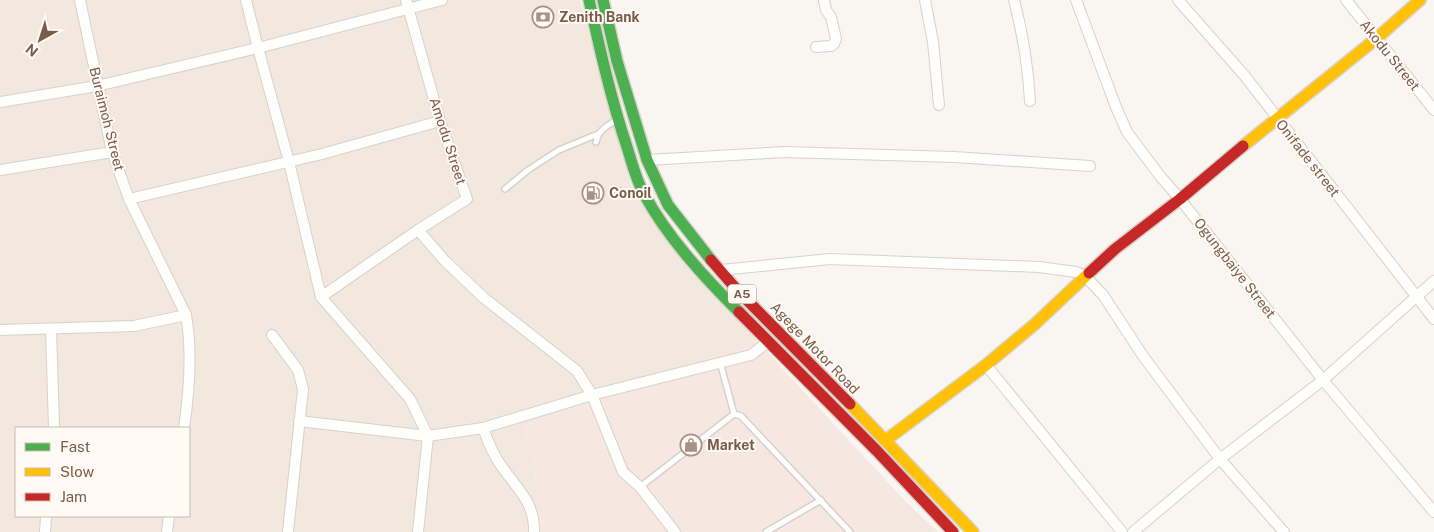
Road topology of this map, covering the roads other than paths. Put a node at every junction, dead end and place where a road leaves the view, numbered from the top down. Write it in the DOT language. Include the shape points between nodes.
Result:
graph roads {
  1 [pos="80,0"];
  2 [pos="246,0"];
  3 [pos="442,0"];
  4 [pos="589,0"];
  5 [pos="603,0"];
  6 [pos="824,0"];
  7 [pos="925,0"];
  8 [pos="1014,0"];
  9 [pos="1076,0"];
  10 [pos="1178,0"];
  11 [pos="1346,0"];
  12 [pos="1420,0"];
  13 [pos="407,4"];
  14 [pos="1377,38"];
  15 [pos="816,47"];
  16 [pos="258,48"];
  17 [pos="98,86"];
  18 [pos="1030,100"];
  19 [pos="0,102"];
  20 [pos="939,105"];
  21 [pos="1434,110"];
  22 [pos="1277,118"];
  23 [pos="618,120"];
  24 [pos="440,121"];
  25 [pos="598,134"];
  26 [pos="596,142"];
  27 [pos="112,152"];
  28 [pos="647,160"];
  29 [pos="289,162"];
  30 [pos="1090,166"];
  31 [pos="0,170"];
  32 [pos="505,189"];
  33 [pos="615,189"];
  34 [pos="643,193"];
  35 [pos="129,199"];
  36 [pos="1180,199"];
  37 [pos="418,230"];
  38 [pos="721,270"];
  39 [pos="1085,276"];
  40 [pos="1434,281"];
  41 [pos="1415,296"];
  42 [pos="321,297"];
  43 [pos="186,315"];
  44 [pos="1434,319"];
  45 [pos="51,329"];
  46 [pos="0,330"];
  47 [pos="272,335"];
  48 [pos="768,342"];
  49 [pos="720,362"];
  50 [pos="986,365"];
  51 [pos="1322,380"];
  52 [pos="592,395"];
  53 [pos="734,414"];
  54 [pos="300,421"];
  55 [pos="54,427"];
  56 [pos="184,427"];
  57 [pos="482,428"];
  58 [pos="428,436"];
  59 [pos="886,440"];
  60 [pos="1220,459"];
  61 [pos="640,487"];
  62 [pos="821,500"];
  63 [pos="1434,512"];
  64 [pos="46,517"];
  65 [pos="169,517"];
  66 [pos="961,519"];
  67 [pos="848,531"];
  68 [pos="948,531"];
  69 [pos="45,532"];
  70 [pos="167,532"];
  71 [pos="288,532"];
  72 [pos="418,532"];
  73 [pos="534,532"];
  74 [pos="675,532"];
  75 [pos="766,532"];
  76 [pos="973,532"];
  77 [pos="1122,532"];
  78 [pos="1133,532"];
  79 [pos="1284,532"];
  1 -- 17 [label="street, Buraimoh Street"];
  2 -- 16 [label="street"];
  3 -- 13 [label="street"];
  4 -- 23 [label="main road, Agege Motor Road / A5"];
  5 -- 28 [label="main road, Agege Motor Road / A5" via="617,61"];
  6 -- 15 [label="street" via="836,39 831,46"];
  7 -- 20 [label="street"];
  8 -- 18 [label="street" via="1028,66"];
  9 -- 36 [label="street, Ogungbaiye Street" via="1127,132"];
  10 -- 22 [label="street, Onifade street"];
  11 -- 14 [label="street, Akodu Street"];
  12 -- 14 [label="main road"];
  13 -- 16 [label="street"];
  13 -- 24 [label="street, Amodu Street"];
  14 -- 21 [label="street, Akodu Street"];
  14 -- 22 [label="main road"];
  16 -- 17 [label="street"];
  16 -- 29 [label="street"];
  17 -- 19 [label="street"];
  17 -- 27 [label="street, Buraimoh Street"];
  22 -- 36 [label="main road"];
  22 -- 41 [label="street, Onifade street"];
  23 -- 25 [label="lane"];
  23 -- 34 [label="main road, Agege Motor Road / A5"];
  24 -- 29 [label="street"];
  24 -- 37 [label="street, Amodu Street" via="466,199"];
  25 -- 26 [label="lane"];
  25 -- 32 [label="lane" via="559,150"];
  27 -- 31 [label="street"];
  27 -- 35 [label="street, Buraimoh Street"];
  28 -- 30 [label="street" via="785,152 954,157"];
  28 -- 38 [label="main road, Agege Motor Road / A5" via="668,205"];
  29 -- 35 [label="street"];
  29 -- 42 [label="street"];
  33 -- 34 [label="lane" via="628,195"];
  34 -- 48 [label="main road, Agege Motor Road / A5" via="667,230 707,280"];
  35 -- 43 [label="street, Buraimoh Street"];
  36 -- 39 [label="main road"];
  36 -- 51 [label="street, Ogungbaiye Street"];
  37 -- 42 [label="street, Amodu Street"];
  37 -- 52 [label="street" via="484,298 577,371"];
  38 -- 39 [label="street" via="830,259 1039,267"];
  38 -- 59 [label="main road, Agege Motor Road / A5"];
  39 -- 50 [label="main road"];
  39 -- 60 [label="street" via="1103,295 1138,350"];
  40 -- 41 [label="street"];
  41 -- 44 [label="street, Onifade street"];
  41 -- 51 [label="street"];
  42 -- 58 [label="street" via="410,399"];
  43 -- 45 [label="street" via="134,326"];
  43 -- 56 [label="street, Buraimoh Street" via="189,328"];
  45 -- 46 [label="street"];
  45 -- 55 [label="street"];
  47 -- 54 [label="street" via="298,370 303,389"];
  48 -- 49 [label="street" via="751,355"];
  48 -- 68 [label="main road, Agege Motor Road / A5" via="877,451"];
  49 -- 52 [label="street"];
  49 -- 53 [label="lane"];
  50 -- 59 [label="main road"];
  50 -- 77 [label="street"];
  51 -- 60 [label="street"];
  51 -- 63 [label="street, Ogungbaiye Street"];
  52 -- 57 [label="street"];
  52 -- 61 [label="street" via="623,472"];
  53 -- 61 [label="lane"];
  53 -- 62 [label="lane" via="741,416"];
  54 -- 58 [label="street"];
  54 -- 71 [label="street"];
  57 -- 58 [label="street"];
  57 -- 73 [label="street" via="492,452 527,500"];
  58 -- 72 [label="street"];
  59 -- 66 [label="main road, Agege Motor Road / A5"];
  60 -- 78 [label="street"];
  60 -- 79 [label="street"];
  61 -- 74 [label="street"];
  62 -- 67 [label="lane"];
  62 -- 75 [label="lane"];
  64 -- 69 [label="street"];
  65 -- 70 [label="street"];
  66 -- 68 [label="street"];
  66 -- 76 [label="main road, Agege Motor Road / A5"];
}
